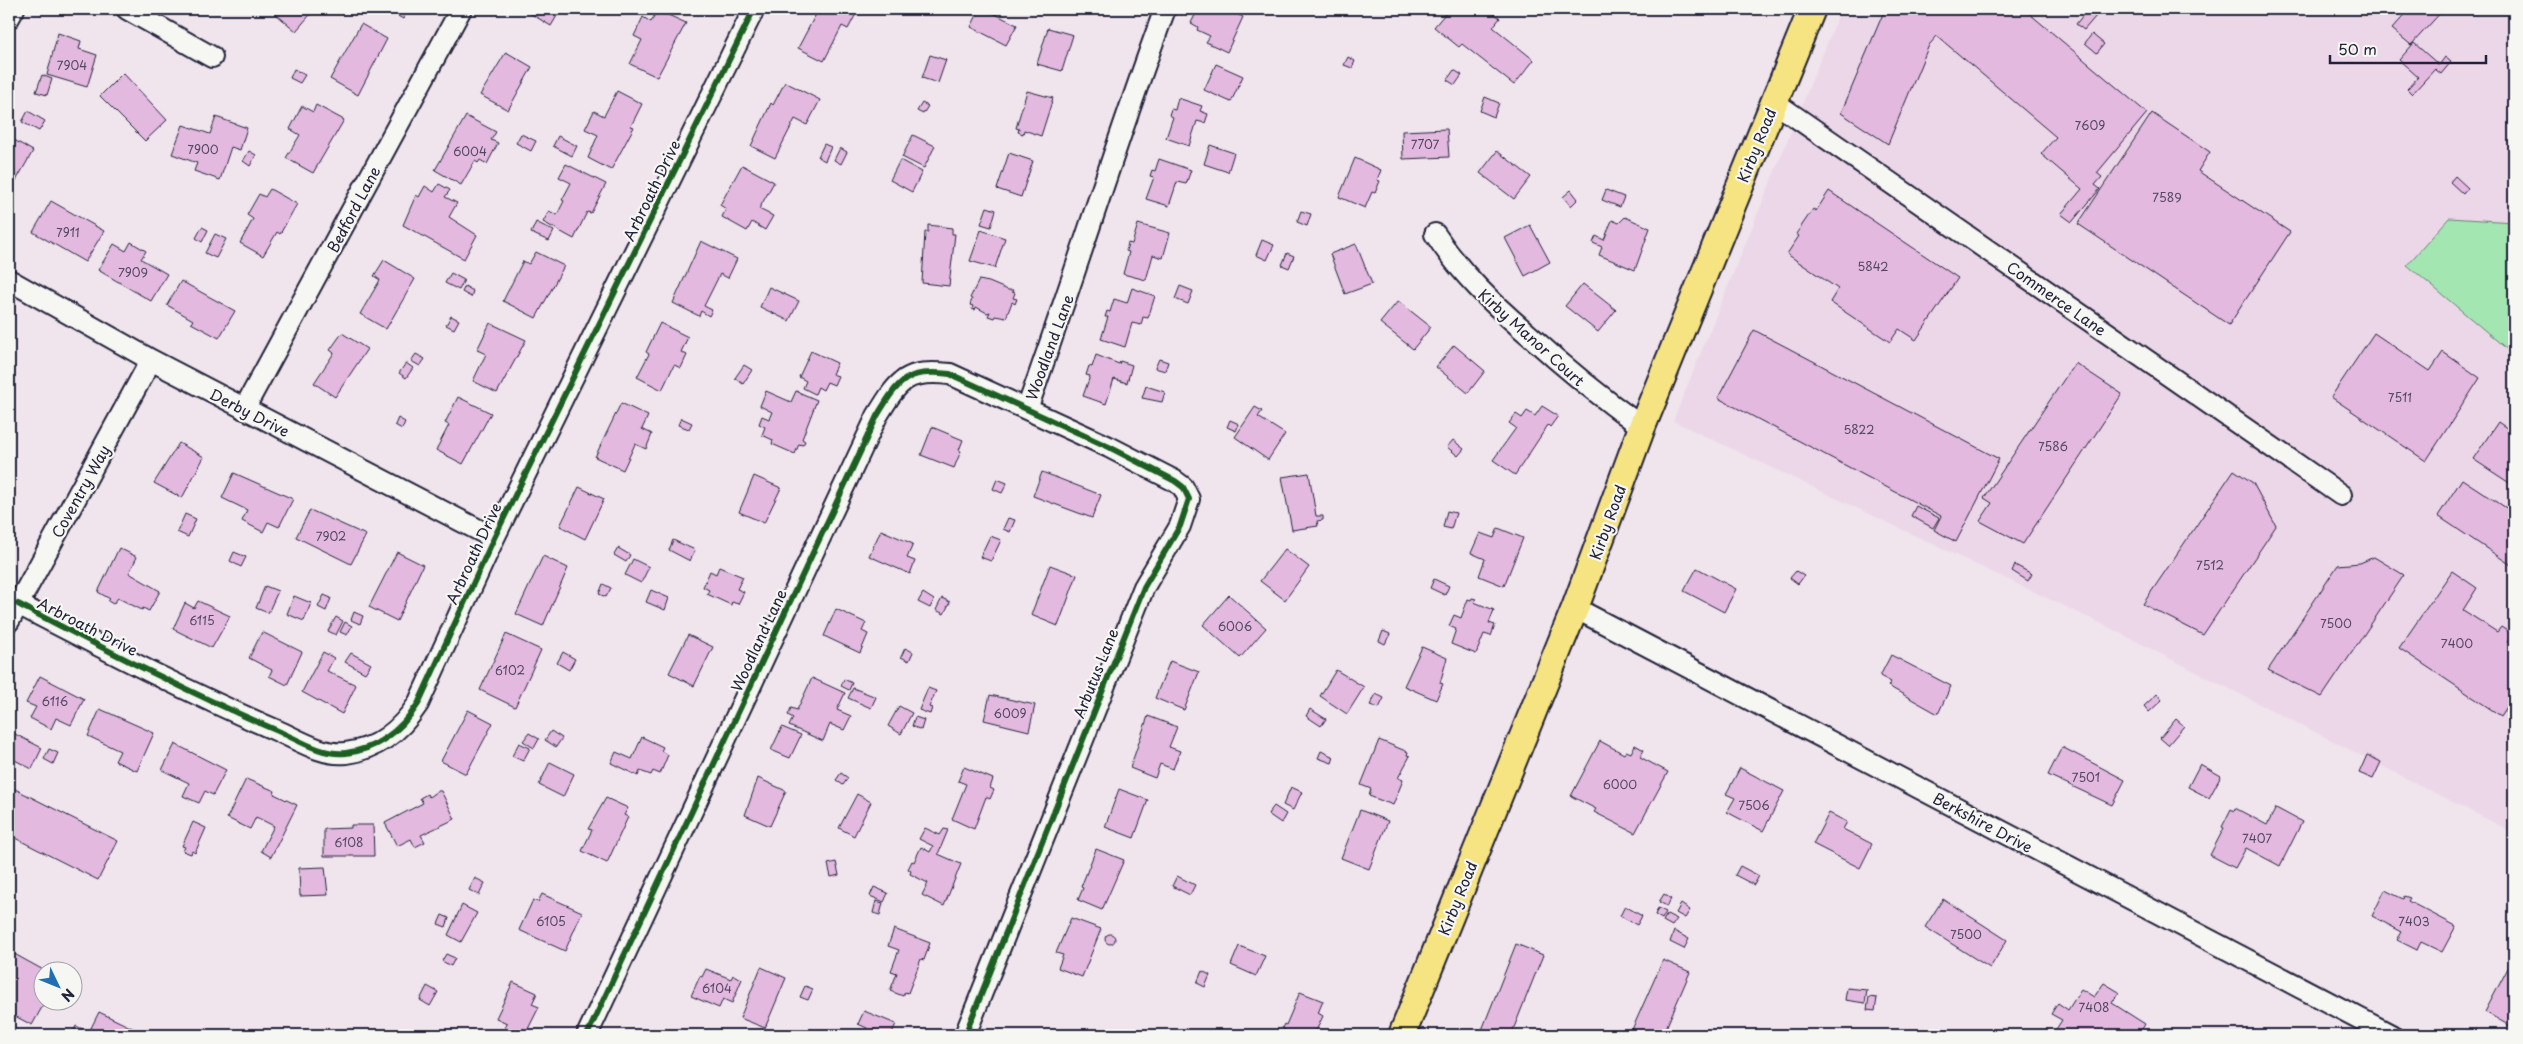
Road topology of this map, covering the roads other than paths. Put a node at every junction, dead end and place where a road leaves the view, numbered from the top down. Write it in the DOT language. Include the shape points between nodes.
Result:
graph roads {
  1 [pos="14,9"];
  2 [pos="127,9"];
  3 [pos="461,9"];
  4 [pos="754,9"];
  5 [pos="1165,9"];
  6 [pos="1812,9"];
  7 [pos="9,18"];
  8 [pos="212,57"];
  9 [pos="1774,102"];
  10 [pos="1435,234"];
  11 [pos="9,280"];
  12 [pos="151,360"];
  13 [pos="244,408"];
  14 [pos="1027,409"];
  15 [pos="1642,427"];
  16 [pos="2341,495"];
  17 [pos="494,538"];
  18 [pos="1575,608"];
  19 [pos="13,612"];
  20 [pos="586,1035"];
  21 [pos="965,1035"];
  22 [pos="1402,1035"];
  23 [pos="2391,1035"];
  1 -- 7 [label="street"];
  2 -- 8 [label="street"];
  3 -- 13 [label="street, Bedford Lane"];
  4 -- 17 [label="street, Arbroath Drive"];
  5 -- 14 [label="street, Woodland Lane" via="1125,116 1071,286"];
  6 -- 9 [label="main road, Kirby Road"];
  9 -- 15 [label="main road, Kirby Road"];
  9 -- 16 [label="street, Commerce Lane"];
  10 -- 15 [label="street, Kirby Manor Court" via="1462,272 1496,306 1584,384"];
  11 -- 12 [label="street, Derby Drive"];
  12 -- 13 [label="street, Derby Drive"];
  12 -- 19 [label="street, Coventry Way"];
  13 -- 17 [label="street, Derby Drive"];
  14 -- 20 [label="street, Woodland Lane" via="950,374 928,371 905,380 892,393 873,425"];
  14 -- 21 [label="street, Arbutus Lane" via="1175,481 1183,487 1189,499 1180,526 1144,587"];
  15 -- 18 [label="main road, Kirby Road"];
  17 -- 19 [label="street, Arbroath Drive" via="418,704 406,723 385,741 344,753 322,750 251,720 114,654"];
  18 -- 22 [label="main road, Kirby Road"];
  18 -- 23 [label="street, Berkshire Drive"];
}
